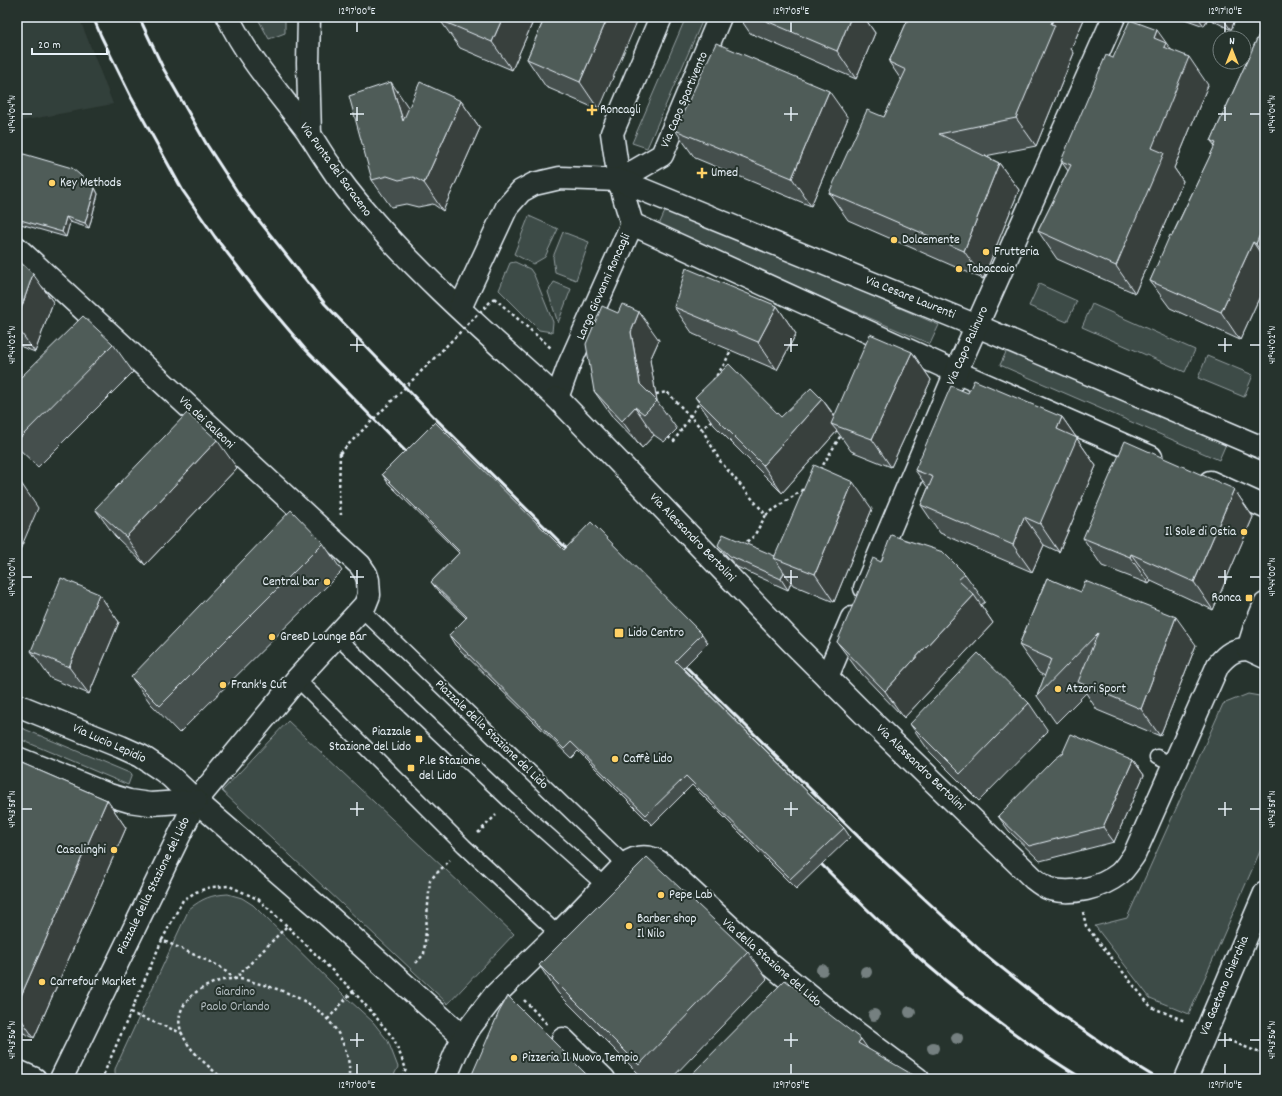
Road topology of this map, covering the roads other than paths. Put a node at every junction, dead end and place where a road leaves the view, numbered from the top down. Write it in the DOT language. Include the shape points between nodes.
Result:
graph roads {
  1 [pos="228,17"];
  2 [pos="309,17"];
  3 [pos="661,17"];
  4 [pos="720,17"];
  5 [pos="1114,17"];
  6 [pos="310,135"];
  7 [pos="619,180"];
  8 [pos="632,224"];
  9 [pos="17,248"];
  10 [pos="460,308"];
  11 [pos="977,326"];
  12 [pos="956,372"];
  13 [pos="557,398"];
  14 [pos="1264,447"];
  15 [pos="1172,466"];
  16 [pos="1193,475"];
  17 [pos="1265,507"];
  18 [pos="1265,604"];
  19 [pos="362,610"];
  20 [pos="336,636"];
  21 [pos="1257,653"];
  22 [pos="827,677"];
  23 [pos="297,679"];
  24 [pos="17,705"];
  25 [pos="17,758"];
  26 [pos="196,801"];
  27 [pos="625,864"];
  28 [pos="604,885"];
  29 [pos="1265,893"];
  30 [pos="558,934"];
  31 [pos="464,1038"];
  32 [pos="562,1039"];
  33 [pos="17,1071"];
  34 [pos="35,1079"];
  35 [pos="61,1079"];
  36 [pos="445,1079"];
  37 [pos="604,1079"];
  38 [pos="918,1079"];
  39 [pos="1186,1079"];
  1 -- 6 [label="street, Via Punta del Saraceno" via="259,67"];
  2 -- 6 [label="street"];
  3 -- 7 [label="street" via="612,133"];
  4 -- 7 [label="street, Via Capo Spartivento" via="662,155"];
  5 -- 11 [label="street, Via Capo Palinuro"];
  6 -- 10 [label="street, Via Punta del Saraceno" via="328,164 370,217"];
  7 -- 8 [label="street, Largo Giovanni Roncagli"];
  7 -- 10 [label="street" via="560,178 534,184 521,191 507,207"];
  7 -- 11 [label="street, Via Cesare Laurenti"];
  8 -- 12 [label="street"];
  8 -- 13 [label="street, Largo Giovanni Roncagli" via="569,365"];
  9 -- 19 [label="street, Via dei Galeoni" via="360,566 366,574 369,587"];
  10 -- 13 [label="street"];
  11 -- 12 [label="street, Via Capo Palinuro"];
  11 -- 14 [label="street, Via Cesare Laurenti"];
  12 -- 15 [label="street"];
  12 -- 22 [label="street, Via Capo Palinuro" via="893,540"];
  13 -- 22 [label="street, Via Alessandro Bertolini"];
  16 -- 17 [label="street"];
  18 -- 21 [label="street" via="1254,630"];
  19 -- 20 [label="street, Piazzale della Stazione del Lido"];
  19 -- 27 [label="lane, Piazzale della Stazione del Lido"];
  20 -- 23 [label="street, Piazzale della Stazione del Lido"];
  20 -- 28 [label="lane" via="510,801"];
  21 -- 22 [label="street, Via Alessandro Bertolini" via="1237,650 1229,653 1218,665 1165,761 1134,855 1126,867 1106,882 1069,891 1049,889 1038,882"];
  23 -- 26 [label="street, Piazzale della Stazione del Lido"];
  23 -- 30 [label="lane" via="464,846"];
  24 -- 26 [label="street, Via Lucio Lepidio" via="141,756 171,777"];
  25 -- 26 [label="street" via="129,801 150,804"];
  26 -- 31 [label="street, Piazzale della Stazione del Lido"];
  26 -- 35 [label="street, Piazzale della Stazione del Lido"];
  27 -- 28 [label="street"];
  27 -- 38 [label="street, Via della Stazione del Lido" via="643,857 658,860 734,931 788,989 838,1020"];
  28 -- 30 [label="street"];
  29 -- 39 [label="street, Via Gaetano Chierchia" via="1197,1026"];
  30 -- 31 [label="street" via="488,1004"];
  31 -- 36 [label="street"];
  32 -- 37 [label="street"];
  33 -- 34 [label="street"];
}
